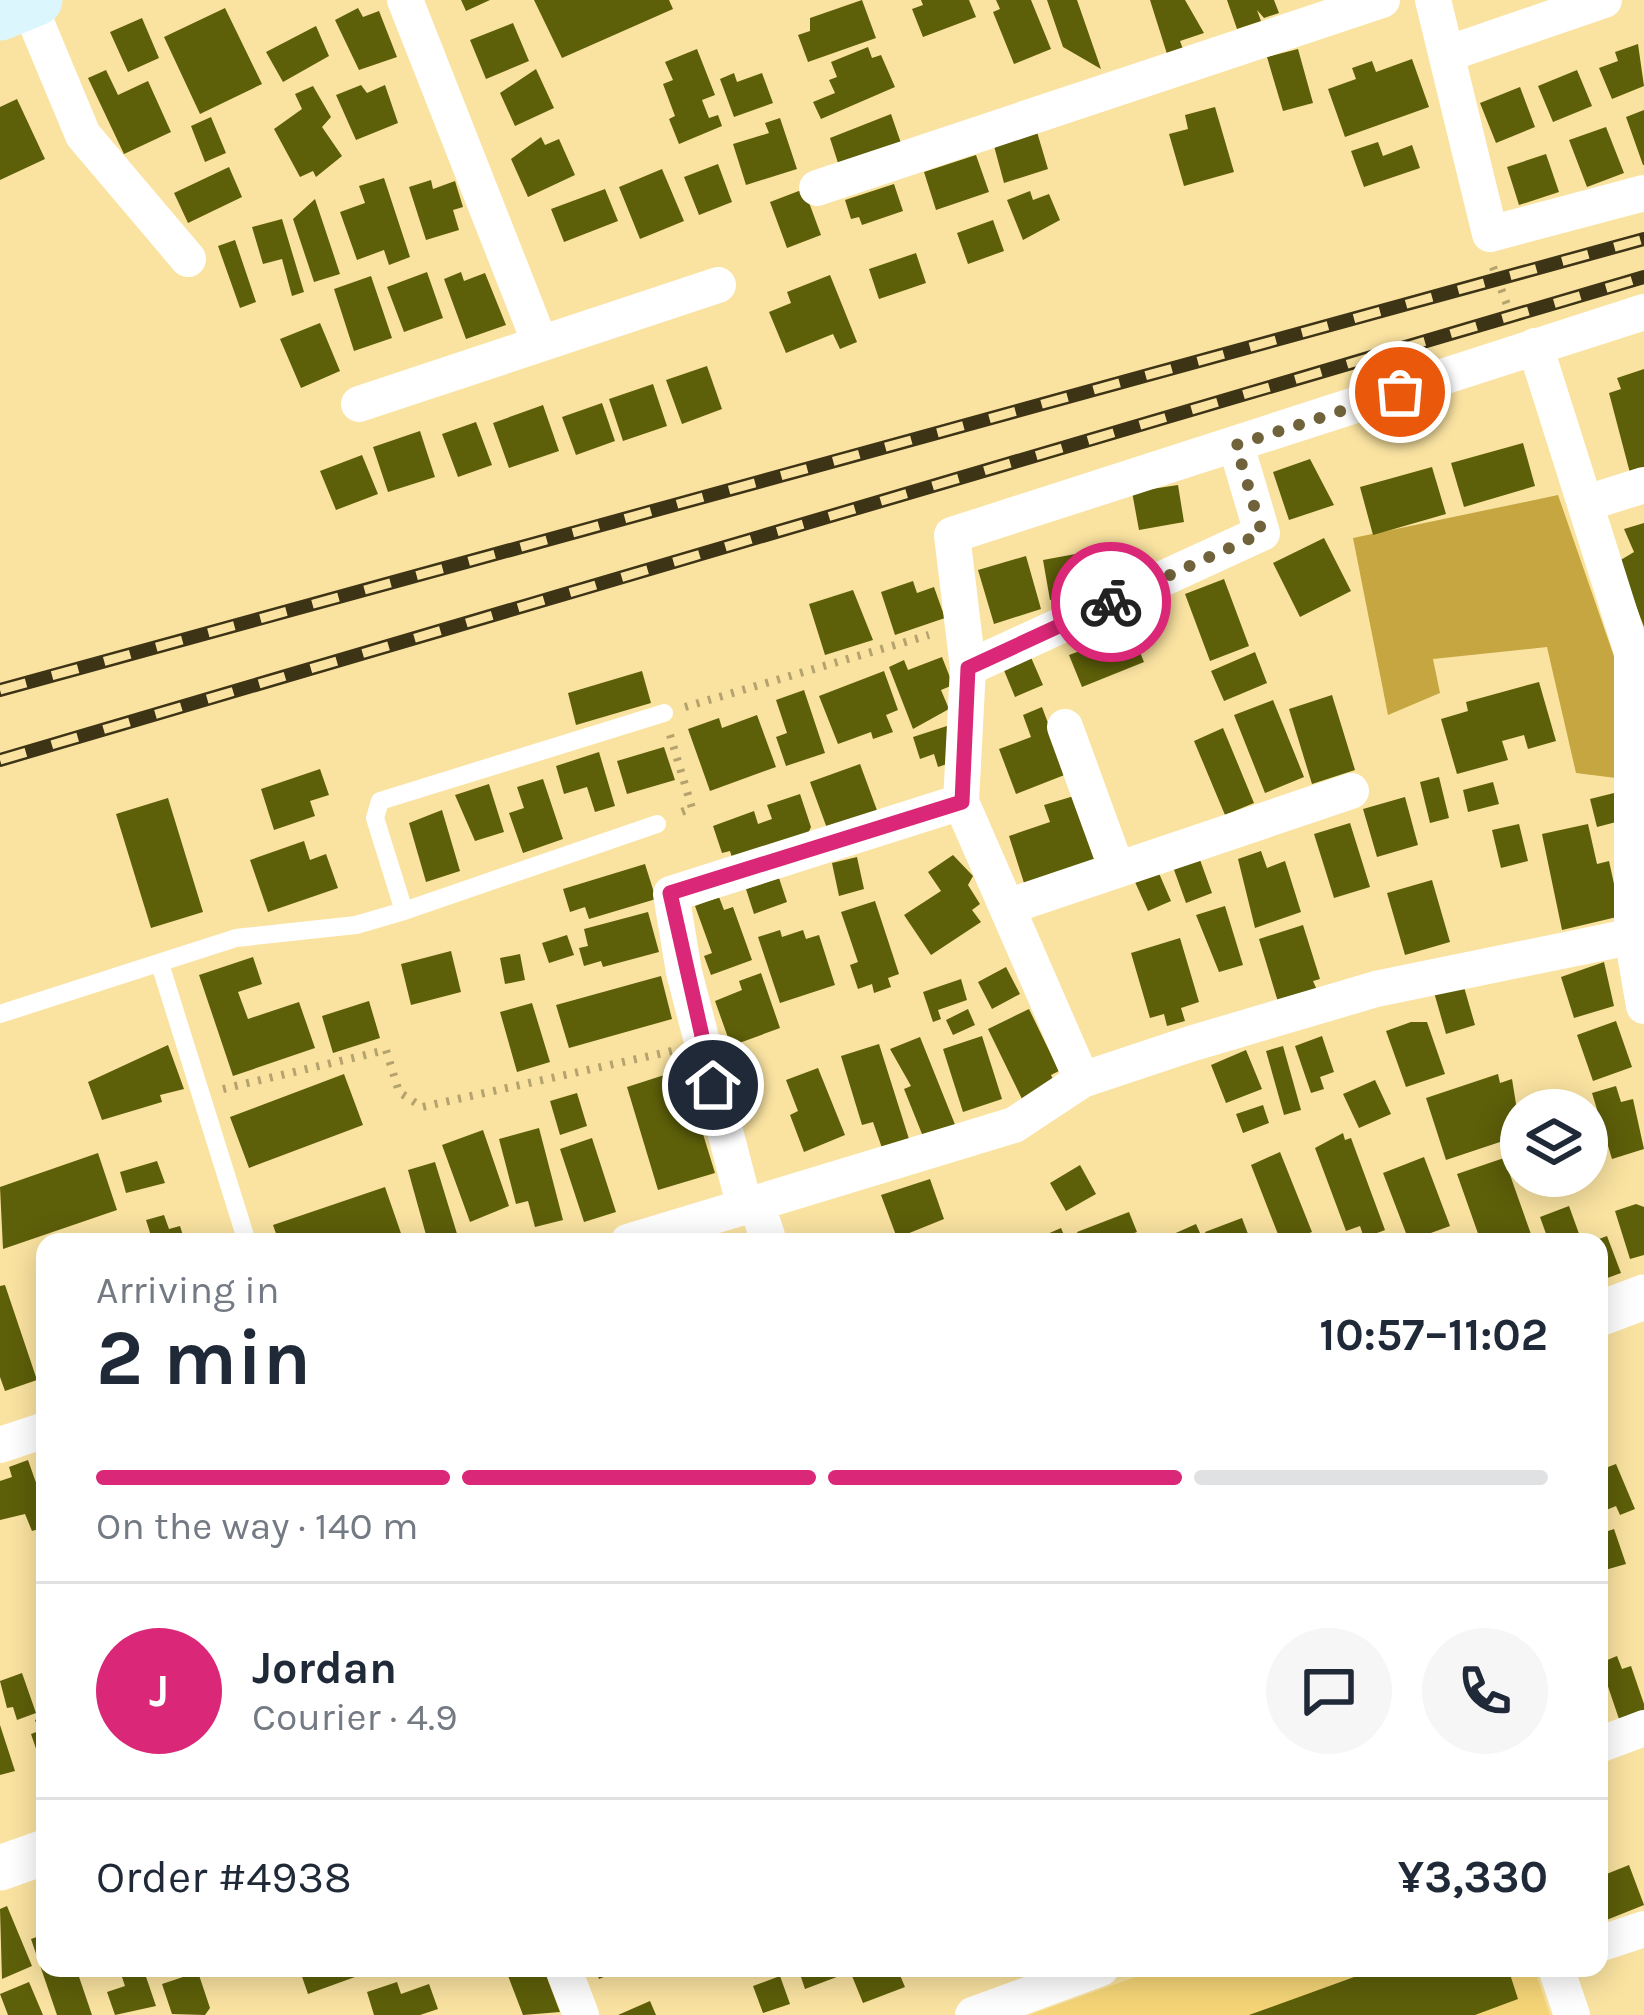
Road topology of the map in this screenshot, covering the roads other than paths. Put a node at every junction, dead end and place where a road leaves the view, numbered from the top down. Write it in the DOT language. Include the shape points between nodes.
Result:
graph roads {
  1 [pos="405,0"];
  2 [pos="1382,0"];
  3 [pos="1433,0"];
  4 [pos="1604,0"];
  5 [pos="22,6"];
  6 [pos="1447,54"];
  7 [pos="818,188"];
  8 [pos="1644,193"];
  9 [pos="188,259"];
  10 [pos="718,285"];
  11 [pos="1644,312"];
  12 [pos="540,344"];
  13 [pos="1529,349"];
  14 [pos="359,404"];
  15 [pos="1236,445"];
  16 [pos="1644,485"];
  17 [pos="1587,503"];
  18 [pos="1638,650"];
  19 [pos="968,668"];
  20 [pos="664,713"];
  21 [pos="1065,727"];
  22 [pos="1351,791"];
  23 [pos="962,802"];
  24 [pos="657,824"];
  25 [pos="1116,867"];
  26 [pos="1007,907"];
  27 [pos="404,911"];
  28 [pos="1638,935"];
  29 [pos="160,964"];
  30 [pos="1644,1006"];
  31 [pos="0,1014"];
  32 [pos="1082,1080"];
  33 [pos="751,1207"];
  34 [pos="244,1233"];
  35 [pos="660,1233"];
  36 [pos="764,1233"];
  37 [pos="1644,1297"];
  38 [pos="1608,1311"];
  39 [pos="36,1433"];
  40 [pos="0,1445"];
  41 [pos="1644,1728"];
  42 [pos="1608,1742"];
  43 [pos="36,1855"];
  44 [pos="0,1868"];
  45 [pos="1644,1929"];
  46 [pos="1608,1941"];
  47 [pos="566,1977"];
  48 [pos="1076,1977"];
  49 [pos="1559,1977"];
  50 [pos="581,2015"];
  51 [pos="973,2015"];
  52 [pos="1572,2015"];
  1 -- 12 [label="street"];
  2 -- 7 [label="street"];
  3 -- 6 [label="street"];
  4 -- 6 [label="street"];
  5 -- 9 [label="street" via="83,135"];
  6 -- 8 [label="street" via="1490,234"];
  10 -- 12 [label="street"];
  11 -- 13 [label="street"];
  12 -- 14 [label="street"];
  13 -- 15 [label="street"];
  13 -- 17 [label="street"];
  15 -- 19 [label="street" via="1262,533"];
  15 -- 19 [label="street" via="952,535"];
  16 -- 17 [label="street"];
  17 -- 18 [label="street"];
  18 -- 28 [label="street"];
  19 -- 23 [label="street"];
  20 -- 27 [label="lane" via="380,801 375,818"];
  21 -- 25 [label="street"];
  22 -- 25 [label="street"];
  23 -- 26 [label="street"];
  23 -- 33 [label="street" via="670,893 702,1044"];
  24 -- 27 [label="lane"];
  25 -- 26 [label="street"];
  26 -- 32 [label="street"];
  27 -- 29 [label="lane" via="356,925 236,938"];
  28 -- 30 [label="street"];
  28 -- 32 [label="street" via="1376,989"];
  29 -- 31 [label="lane"];
  29 -- 34 [label="lane"];
  32 -- 33 [label="street" via="1014,1125"];
  33 -- 35 [label="street"];
  33 -- 36 [label="street"];
  37 -- 38 [label="street"];
  39 -- 40 [label="street"];
  41 -- 42 [label="street"];
  43 -- 44 [label="street"];
  45 -- 46 [label="street"];
  47 -- 50 [label="street"];
  48 -- 51 [label="street"];
  49 -- 52 [label="street"];
}
